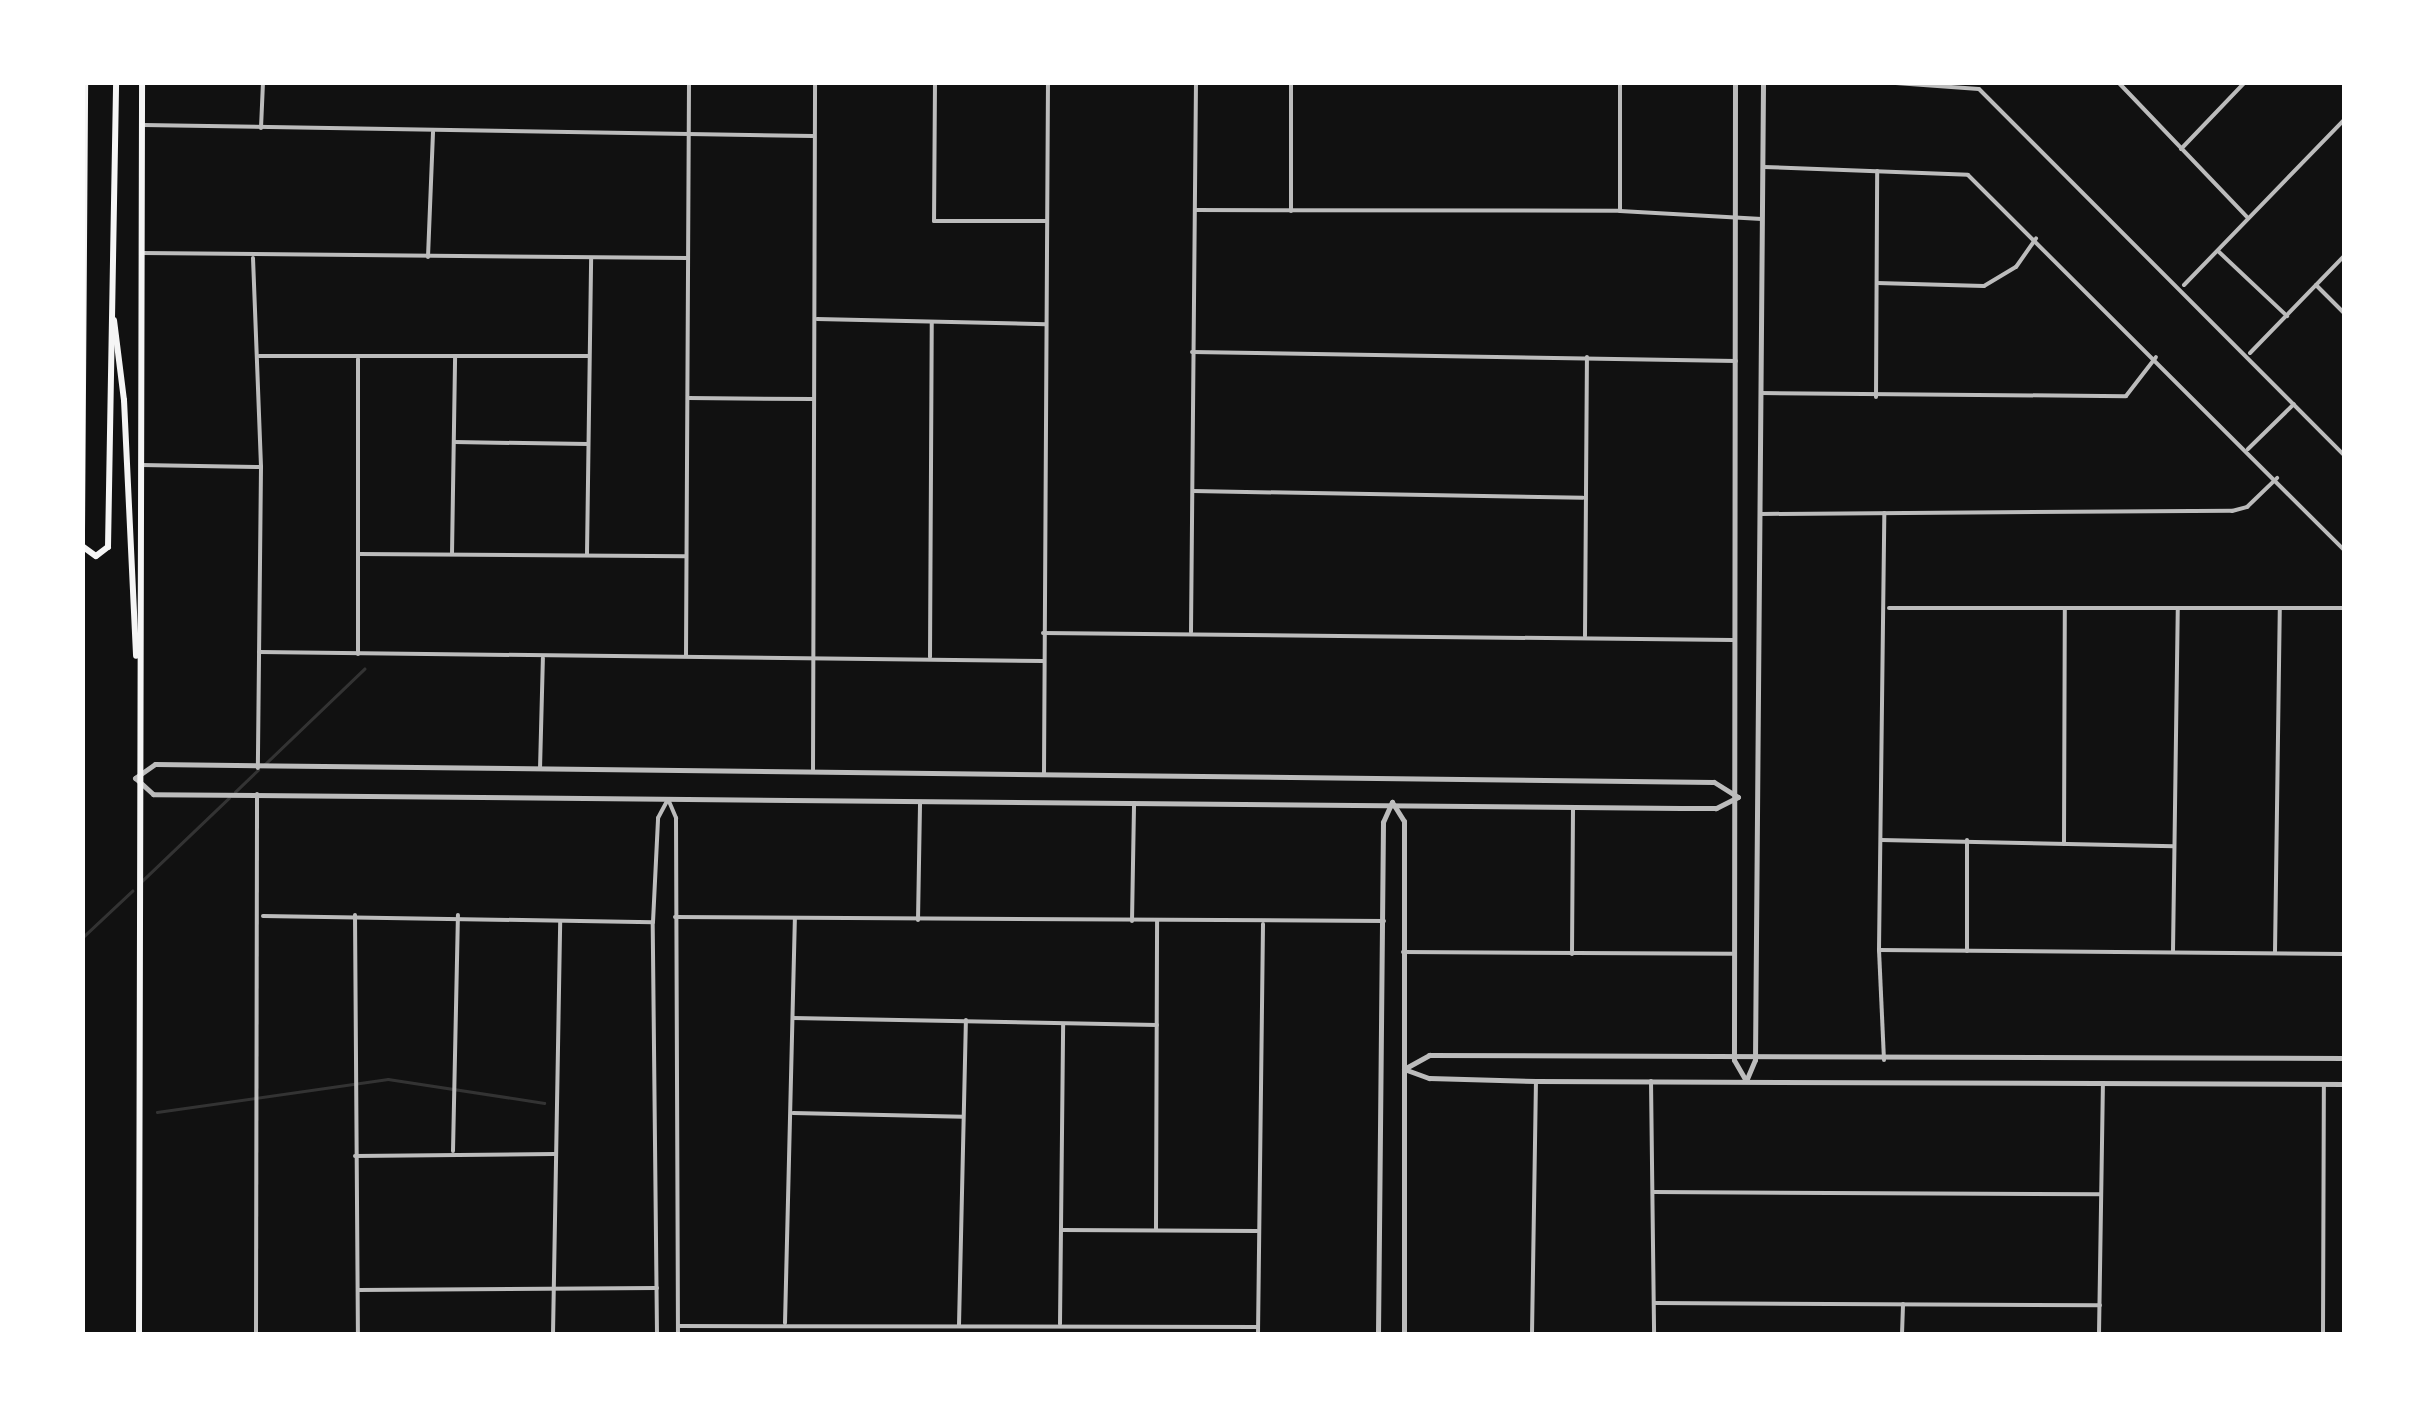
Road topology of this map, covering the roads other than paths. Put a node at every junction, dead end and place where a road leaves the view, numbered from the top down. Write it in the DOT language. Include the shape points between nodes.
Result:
graph roads {
  1 [pos="85,82"];
  2 [pos="116,82"];
  3 [pos="140,82"];
  4 [pos="263,82"];
  5 [pos="689,82"];
  6 [pos="815,82"];
  7 [pos="935,82"];
  8 [pos="1048,82"];
  9 [pos="1196,82"];
  10 [pos="1291,82"];
  11 [pos="1620,82"];
  12 [pos="1735,82"];
  13 [pos="1762,82"];
  14 [pos="2118,82"];
  15 [pos="2245,82"];
  16 [pos="1882,84"];
  17 [pos="1979,86"];
  18 [pos="2344,120"];
  19 [pos="141,125"];
  20 [pos="260,128"];
  21 [pos="433,130"];
  22 [pos="689,134"];
  23 [pos="813,136"];
  24 [pos="2181,148"];
  25 [pos="1764,166"];
  26 [pos="1877,170"];
  27 [pos="1195,210"];
  28 [pos="1291,211"];
  29 [pos="1620,212"];
  30 [pos="1734,218"];
  31 [pos="2248,218"];
  32 [pos="1762,219"];
  33 [pos="1046,221"];
  34 [pos="86,237"];
  35 [pos="2036,238"];
  36 [pos="2216,250"];
  37 [pos="142,252"];
  38 [pos="2344,256"];
  39 [pos="254,258"];
  40 [pos="428,258"];
  41 [pos="590,258"];
  42 [pos="688,258"];
  43 [pos="82,273"];
  44 [pos="1876,284"];
  45 [pos="2316,285"];
  46 [pos="2183,286"];
  47 [pos="112,304"];
  48 [pos="2344,314"];
  49 [pos="2287,316"];
  50 [pos="816,318"];
  51 [pos="932,322"];
  52 [pos="1046,324"];
  53 [pos="1192,352"];
  54 [pos="2249,354"];
  55 [pos="260,356"];
  56 [pos="455,356"];
  57 [pos="589,356"];
  58 [pos="1587,356"];
  59 [pos="358,358"];
  60 [pos="2156,358"];
  61 [pos="1736,361"];
  62 [pos="1759,393"];
  63 [pos="1876,396"];
  64 [pos="688,398"];
  65 [pos="813,399"];
  66 [pos="2294,404"];
  67 [pos="454,442"];
  68 [pos="588,444"];
  69 [pos="2248,450"];
  70 [pos="2344,455"];
  71 [pos="139,465"];
  72 [pos="261,467"];
  73 [pos="2277,478"];
  74 [pos="1192,491"];
  75 [pos="1583,498"];
  76 [pos="1884,513"];
  77 [pos="1761,514"];
  78 [pos="82,532"];
  79 [pos="82,546"];
  80 [pos="2344,550"];
  81 [pos="360,554"];
  82 [pos="452,554"];
  83 [pos="587,554"];
  84 [pos="686,556"];
  85 [pos="1888,608"];
  86 [pos="2064,608"];
  87 [pos="2178,608"];
  88 [pos="2280,608"];
  89 [pos="2344,608"];
  90 [pos="1191,632"];
  91 [pos="1042,633"];
  92 [pos="1585,636"];
  93 [pos="1734,640"];
  94 [pos="258,652"];
  95 [pos="358,654"];
  96 [pos="686,656"];
  97 [pos="543,657"];
  98 [pos="812,658"];
  99 [pos="930,659"];
  100 [pos="1042,661"];
  101 [pos="139,688"];
  102 [pos="258,768"];
  103 [pos="540,769"];
  104 [pos="813,772"];
  105 [pos="1044,774"];
  106 [pos="136,778"];
  107 [pos="257,794"];
  108 [pos="1738,797"];
  109 [pos="668,799"];
  110 [pos="920,802"];
  111 [pos="1392,802"];
  112 [pos="1134,803"];
  113 [pos="1573,806"];
  114 [pos="1881,840"];
  115 [pos="1967,840"];
  116 [pos="2064,844"];
  117 [pos="2174,846"];
  118 [pos="355,915"];
  119 [pos="458,915"];
  120 [pos="261,916"];
  121 [pos="675,916"];
  122 [pos="795,918"];
  123 [pos="918,920"];
  124 [pos="560,921"];
  125 [pos="1132,921"];
  126 [pos="1384,921"];
  127 [pos="654,922"];
  128 [pos="1156,922"];
  129 [pos="1263,924"];
  130 [pos="1878,950"];
  131 [pos="1967,950"];
  132 [pos="2173,951"];
  133 [pos="1404,952"];
  134 [pos="2275,952"];
  135 [pos="1572,954"];
  136 [pos="1734,954"];
  137 [pos="2344,954"];
  138 [pos="793,1018"];
  139 [pos="966,1020"];
  140 [pos="1064,1023"];
  141 [pos="1157,1025"];
  142 [pos="2344,1058"];
  143 [pos="1734,1060"];
  144 [pos="1754,1060"];
  145 [pos="1884,1060"];
  146 [pos="1404,1068"];
  147 [pos="1536,1080"];
  148 [pos="1651,1081"];
  149 [pos="1746,1081"];
  150 [pos="2103,1084"];
  151 [pos="2324,1084"];
  152 [pos="2344,1084"];
  153 [pos="793,1113"];
  154 [pos="963,1117"];
  155 [pos="453,1151"];
  156 [pos="555,1154"];
  157 [pos="355,1156"];
  158 [pos="1653,1192"];
  159 [pos="2101,1194"];
  160 [pos="1156,1229"];
  161 [pos="1060,1230"];
  162 [pos="1257,1231"];
  163 [pos="552,1284"];
  164 [pos="657,1288"];
  165 [pos="358,1290"];
  166 [pos="1655,1303"];
  167 [pos="1903,1304"];
  168 [pos="2100,1305"];
  169 [pos="785,1324"];
  170 [pos="1060,1324"];
  171 [pos="959,1325"];
  172 [pos="678,1326"];
  173 [pos="1258,1327"];
  174 [pos="139,1334"];
  175 [pos="256,1334"];
  176 [pos="358,1334"];
  177 [pos="553,1334"];
  178 [pos="657,1334"];
  179 [pos="678,1334"];
  180 [pos="1258,1334"];
  181 [pos="1378,1334"];
  182 [pos="1404,1334"];
  183 [pos="1532,1334"];
  184 [pos="1654,1334"];
  185 [pos="1902,1334"];
  186 [pos="2099,1334"];
  187 [pos="2323,1334"];
  1 -- 34 [label="main road"];
  2 -- 47 [label="main road"];
  3 -- 19 [label="main road"];
  4 -- 20 [label="street"];
  5 -- 22 [label="street"];
  6 -- 23 [label="street"];
  7 -- 33 [label="street" via="934,221"];
  8 -- 33 [label="street"];
  9 -- 27 [label="street"];
  10 -- 28 [label="street"];
  11 -- 29 [label="street"];
  12 -- 30 [label="street"];
  13 -- 25 [label="street"];
  14 -- 24 [label="street"];
  15 -- 24 [label="street"];
  16 -- 17 [label="street"];
  17 -- 46 [label="street"];
  18 -- 31 [label="street"];
  19 -- 20 [label="street"];
  19 -- 37 [label="main road"];
  20 -- 21 [label="street"];
  21 -- 22 [label="street"];
  21 -- 40 [label="street"];
  22 -- 23 [label="street"];
  22 -- 42 [label="street"];
  23 -- 50 [label="street"];
  24 -- 31 [label="street"];
  25 -- 26 [label="street"];
  25 -- 32 [label="street"];
  26 -- 35 [label="street" via="1968,175"];
  26 -- 44 [label="street"];
  27 -- 28 [label="street"];
  27 -- 53 [label="street"];
  28 -- 29 [label="street"];
  29 -- 30 [label="street"];
  30 -- 32 [label="street"];
  30 -- 61 [label="street"];
  31 -- 36 [label="street"];
  32 -- 62 [label="street"];
  33 -- 52 [label="street"];
  34 -- 43 [label="main road"];
  34 -- 78 [label="main road"];
  35 -- 44 [label="street" via="2016,267 1984,286"];
  35 -- 60 [label="street"];
  36 -- 46 [label="street"];
  36 -- 49 [label="street"];
  37 -- 39 [label="street"];
  37 -- 71 [label="main road"];
  38 -- 45 [label="street"];
  39 -- 40 [label="street"];
  39 -- 55 [label="street"];
  40 -- 41 [label="street"];
  41 -- 42 [label="street"];
  41 -- 57 [label="street"];
  42 -- 64 [label="street"];
  44 -- 63 [label="street"];
  45 -- 48 [label="street"];
  45 -- 49 [label="street"];
  46 -- 54 [label="street"];
  47 -- 79 [label="main road" via="108,547 96,556"];
  47 -- 101 [label="main road" via="124,400 129,595"];
  49 -- 54 [label="street"];
  50 -- 51 [label="street"];
  50 -- 65 [label="street"];
  51 -- 52 [label="street"];
  51 -- 99 [label="street"];
  52 -- 91 [label="street"];
  53 -- 58 [label="street"];
  53 -- 74 [label="street"];
  54 -- 66 [label="street"];
  55 -- 59 [label="street"];
  55 -- 72 [label="street"];
  56 -- 57 [label="street"];
  56 -- 59 [label="street"];
  56 -- 67 [label="street"];
  57 -- 68 [label="street"];
  58 -- 61 [label="street"];
  58 -- 75 [label="street"];
  59 -- 81 [label="street"];
  60 -- 63 [label="street" via="2126,396"];
  60 -- 69 [label="street"];
  61 -- 93 [label="street"];
  62 -- 63 [label="street"];
  62 -- 77 [label="street"];
  64 -- 65 [label="street"];
  64 -- 84 [label="street"];
  65 -- 98 [label="street"];
  66 -- 69 [label="street"];
  66 -- 70 [label="street"];
  67 -- 68 [label="street"];
  67 -- 82 [label="street"];
  68 -- 83 [label="street"];
  69 -- 73 [label="street"];
  71 -- 72 [label="street"];
  71 -- 101 [label="main road"];
  72 -- 94 [label="street"];
  73 -- 76 [label="street" via="2248,507 2232,511"];
  73 -- 80 [label="street"];
  74 -- 75 [label="street"];
  74 -- 90 [label="street"];
  75 -- 92 [label="street"];
  76 -- 77 [label="street"];
  76 -- 85 [label="street"];
  77 -- 144 [label="street"];
  81 -- 82 [label="street"];
  81 -- 95 [label="street"];
  82 -- 83 [label="street"];
  83 -- 84 [label="street"];
  84 -- 96 [label="street"];
  85 -- 86 [label="street"];
  85 -- 114 [label="street"];
  86 -- 87 [label="street"];
  86 -- 116 [label="street"];
  87 -- 88 [label="street"];
  87 -- 117 [label="street"];
  88 -- 89 [label="street"];
  88 -- 134 [label="street"];
  90 -- 91 [label="street"];
  90 -- 92 [label="street"];
  91 -- 100 [label="street"];
  92 -- 93 [label="street"];
  93 -- 108 [label="street"];
  94 -- 95 [label="street"];
  94 -- 102 [label="street"];
  95 -- 97 [label="street"];
  96 -- 97 [label="street"];
  96 -- 98 [label="street"];
  97 -- 103 [label="street"];
  98 -- 99 [label="street"];
  98 -- 104 [label="street"];
  99 -- 100 [label="street"];
  100 -- 105 [label="street"];
  101 -- 106 [label="main road"];
  102 -- 103 [label="street"];
  102 -- 106 [label="street" via="154,764"];
  103 -- 104 [label="street"];
  104 -- 105 [label="street"];
  105 -- 108 [label="street" via="1714,782"];
  106 -- 107 [label="street" via="153,794"];
  106 -- 174 [label="main road"];
  107 -- 109 [label="street"];
  107 -- 120 [label="street"];
  108 -- 113 [label="street" via="1716,808"];
  108 -- 136 [label="street"];
  109 -- 110 [label="street"];
  109 -- 121 [label="street" via="676,818"];
  109 -- 127 [label="street" via="658,818"];
  110 -- 112 [label="street"];
  110 -- 123 [label="street"];
  111 -- 112 [label="street"];
  111 -- 113 [label="street"];
  111 -- 126 [label="street" via="1383,822"];
  111 -- 133 [label="street" via="1404,822"];
  112 -- 125 [label="street"];
  113 -- 135 [label="street"];
  114 -- 115 [label="street"];
  114 -- 130 [label="street"];
  115 -- 116 [label="street"];
  115 -- 131 [label="street"];
  116 -- 117 [label="street"];
  117 -- 132 [label="street"];
  118 -- 119 [label="street"];
  118 -- 120 [label="street"];
  118 -- 157 [label="street"];
  119 -- 124 [label="street"];
  119 -- 155 [label="street"];
  120 -- 175 [label="street"];
  121 -- 122 [label="street"];
  121 -- 172 [label="street"];
  122 -- 123 [label="street"];
  122 -- 138 [label="street"];
  123 -- 125 [label="street"];
  124 -- 127 [label="street"];
  124 -- 156 [label="street"];
  125 -- 128 [label="street"];
  126 -- 129 [label="street"];
  126 -- 181 [label="street"];
  127 -- 164 [label="street"];
  128 -- 129 [label="street"];
  128 -- 141 [label="street"];
  129 -- 162 [label="street"];
  130 -- 131 [label="street"];
  130 -- 145 [label="street"];
  131 -- 132 [label="street"];
  132 -- 134 [label="street"];
  133 -- 135 [label="street"];
  133 -- 146 [label="street"];
  134 -- 137 [label="street"];
  135 -- 136 [label="street"];
  136 -- 143 [label="street"];
  138 -- 139 [label="street"];
  138 -- 153 [label="street"];
  139 -- 140 [label="street"];
  139 -- 154 [label="street"];
  140 -- 141 [label="street"];
  140 -- 161 [label="street"];
  141 -- 160 [label="street"];
  142 -- 145 [label="street"];
  143 -- 144 [label="street"];
  143 -- 146 [label="street" via="1429,1055"];
  143 -- 149 [label="street"];
  144 -- 145 [label="street"];
  144 -- 149 [label="street"];
  146 -- 147 [label="street" via="1429,1078"];
  146 -- 182 [label="street"];
  147 -- 148 [label="street"];
  147 -- 183 [label="street"];
  148 -- 149 [label="street"];
  148 -- 158 [label="street"];
  149 -- 150 [label="street"];
  150 -- 151 [label="street"];
  150 -- 159 [label="street"];
  151 -- 152 [label="street"];
  151 -- 187 [label="street"];
  153 -- 154 [label="street"];
  153 -- 169 [label="street"];
  154 -- 171 [label="street"];
  155 -- 156 [label="street"];
  155 -- 157 [label="street"];
  156 -- 163 [label="street"];
  157 -- 165 [label="street"];
  158 -- 159 [label="street"];
  158 -- 166 [label="street"];
  159 -- 168 [label="street"];
  160 -- 161 [label="street"];
  160 -- 162 [label="street"];
  161 -- 170 [label="street"];
  162 -- 173 [label="street"];
  163 -- 164 [label="street"];
  163 -- 165 [label="street" via="531,1293"];
  163 -- 177 [label="street"];
  164 -- 178 [label="street"];
  165 -- 176 [label="street"];
  166 -- 167 [label="street"];
  166 -- 184 [label="street"];
  167 -- 168 [label="street"];
  167 -- 185 [label="street"];
  168 -- 186 [label="street"];
  169 -- 171 [label="street"];
  169 -- 172 [label="street"];
  170 -- 171 [label="street"];
  170 -- 173 [label="street"];
  172 -- 179 [label="street"];
  173 -- 180 [label="street"];
}
